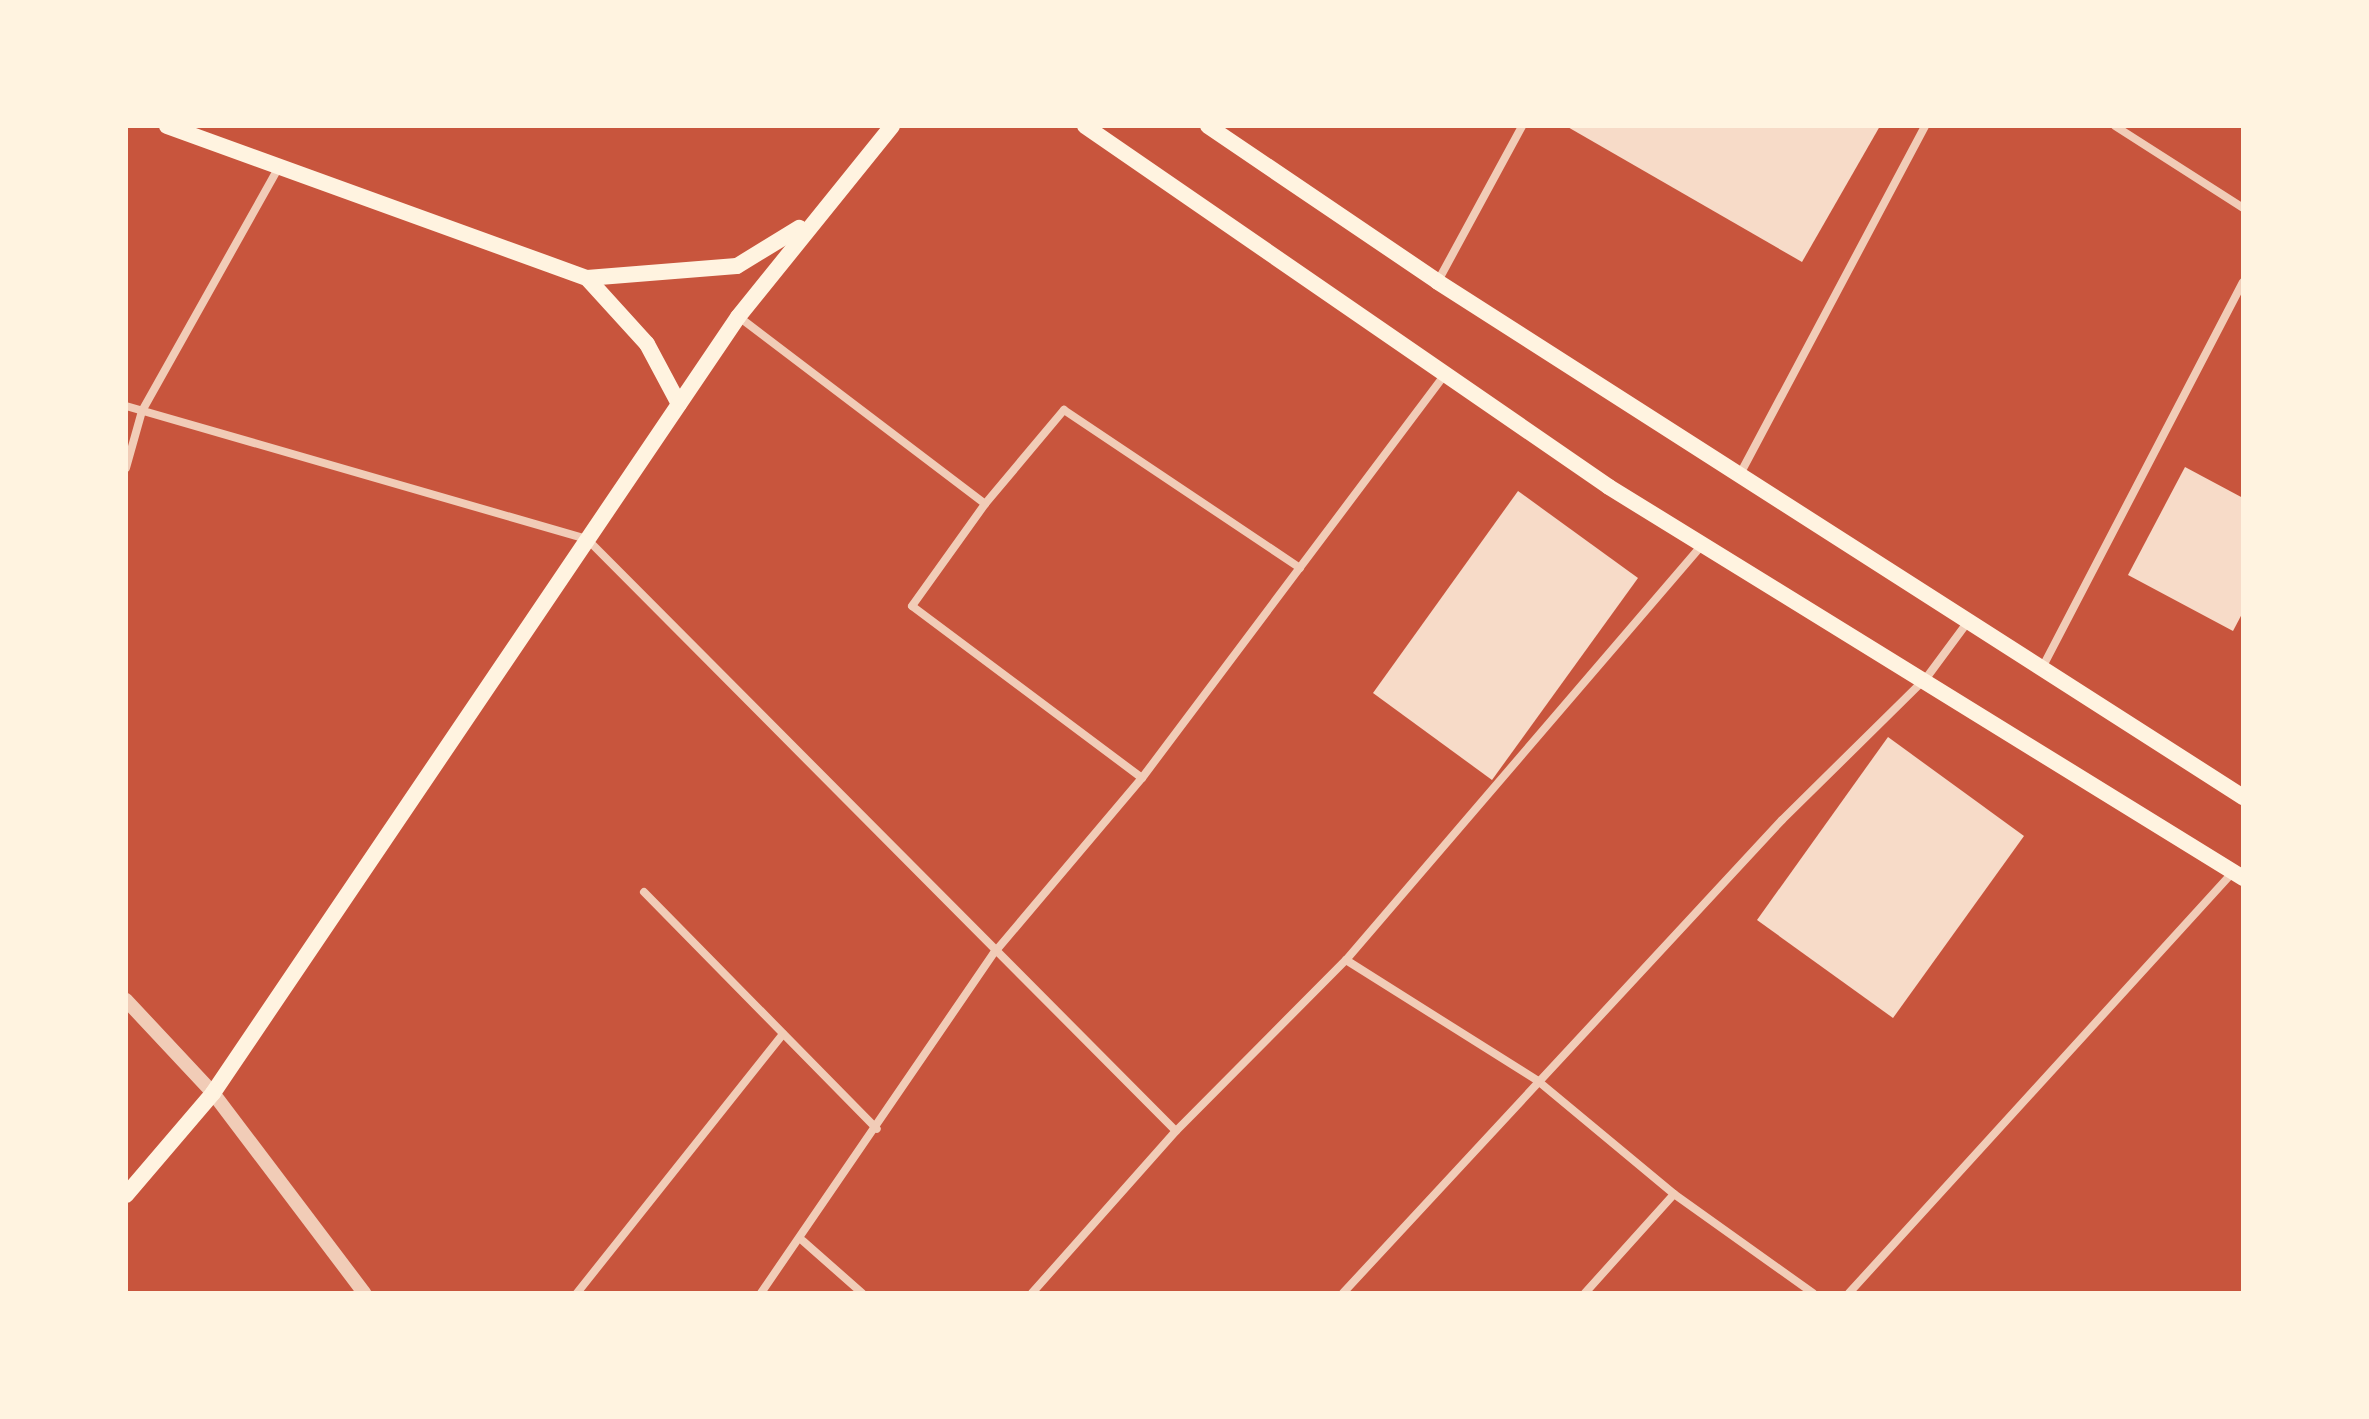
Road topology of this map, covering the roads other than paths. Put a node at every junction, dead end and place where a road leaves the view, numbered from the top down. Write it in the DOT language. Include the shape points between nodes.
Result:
graph roads {
  1 [pos="167,126"];
  2 [pos="892,126"];
  3 [pos="1085,126"];
  4 [pos="1208,126"];
  5 [pos="1522,126"];
  6 [pos="1925,126"];
  7 [pos="2115,126"];
  8 [pos="279,167"];
  9 [pos="832,198"];
  10 [pos="2243,208"];
  11 [pos="587,278"];
  12 [pos="1438,282"];
  13 [pos="2243,282"];
  14 [pos="738,317"];
  15 [pos="1447,371"];
  16 [pos="679,404"];
  17 [pos="126,406"];
  18 [pos="142,411"];
  19 [pos="126,468"];
  20 [pos="1739,477"];
  21 [pos="985,504"];
  22 [pos="587,539"];
  23 [pos="1706,540"];
  24 [pos="1300,568"];
  25 [pos="1967,623"];
  26 [pos="2041,671"];
  27 [pos="1927,677"];
  28 [pos="1142,778"];
  29 [pos="2243,797"];
  30 [pos="2238,875"];
  31 [pos="644,892"];
  32 [pos="994,953"];
  33 [pos="1346,960"];
  34 [pos="126,1000"];
  35 [pos="783,1034"];
  36 [pos="1538,1081"];
  37 [pos="213,1093"];
  38 [pos="877,1129"];
  39 [pos="1176,1131"];
  40 [pos="1674,1194"];
  41 [pos="126,1195"];
  42 [pos="803,1241"];
  43 [pos="364,1293"];
  44 [pos="577,1293"];
  45 [pos="761,1293"];
  46 [pos="862,1293"];
  47 [pos="1032,1293"];
  48 [pos="1343,1293"];
  49 [pos="1585,1293"];
  50 [pos="1813,1293"];
  51 [pos="1849,1293"];
  1 -- 8 [label="main road"];
  2 -- 9 [label="main road"];
  3 -- 15 [label="main road"];
  4 -- 12 [label="main road"];
  5 -- 12 [label="street"];
  6 -- 20 [label="street"];
  7 -- 10 [label="street"];
  8 -- 11 [label="main road"];
  8 -- 18 [label="street"];
  9 -- 11 [label="main road" via="785,241 737,266"];
  9 -- 14 [label="main road"];
  11 -- 16 [label="main road" via="647,344"];
  12 -- 20 [label="main road"];
  13 -- 26 [label="street"];
  14 -- 16 [label="main road"];
  14 -- 21 [label="street"];
  15 -- 23 [label="main road" via="1609,487"];
  15 -- 24 [label="street"];
  16 -- 22 [label="main road"];
  17 -- 18 [label="street"];
  18 -- 19 [label="street"];
  18 -- 22 [label="street"];
  20 -- 25 [label="main road"];
  21 -- 24 [label="street" via="1064,410"];
  21 -- 28 [label="street" via="912,606"];
  22 -- 32 [label="street"];
  22 -- 37 [label="main road"];
  23 -- 27 [label="main road"];
  23 -- 33 [label="street"];
  24 -- 28 [label="street"];
  25 -- 26 [label="main road"];
  25 -- 27 [label="street"];
  26 -- 29 [label="main road"];
  27 -- 30 [label="main road"];
  27 -- 36 [label="street"];
  28 -- 32 [label="street"];
  30 -- 51 [label="street"];
  31 -- 35 [label="street"];
  32 -- 38 [label="street"];
  32 -- 39 [label="street"];
  33 -- 36 [label="street"];
  33 -- 39 [label="street"];
  34 -- 37 [label="street"];
  35 -- 38 [label="street"];
  35 -- 44 [label="street"];
  36 -- 40 [label="street"];
  36 -- 48 [label="street"];
  37 -- 41 [label="main road"];
  37 -- 43 [label="street"];
  38 -- 42 [label="street"];
  39 -- 47 [label="street"];
  40 -- 49 [label="street"];
  40 -- 50 [label="street"];
  42 -- 45 [label="street"];
  42 -- 46 [label="street"];
}
